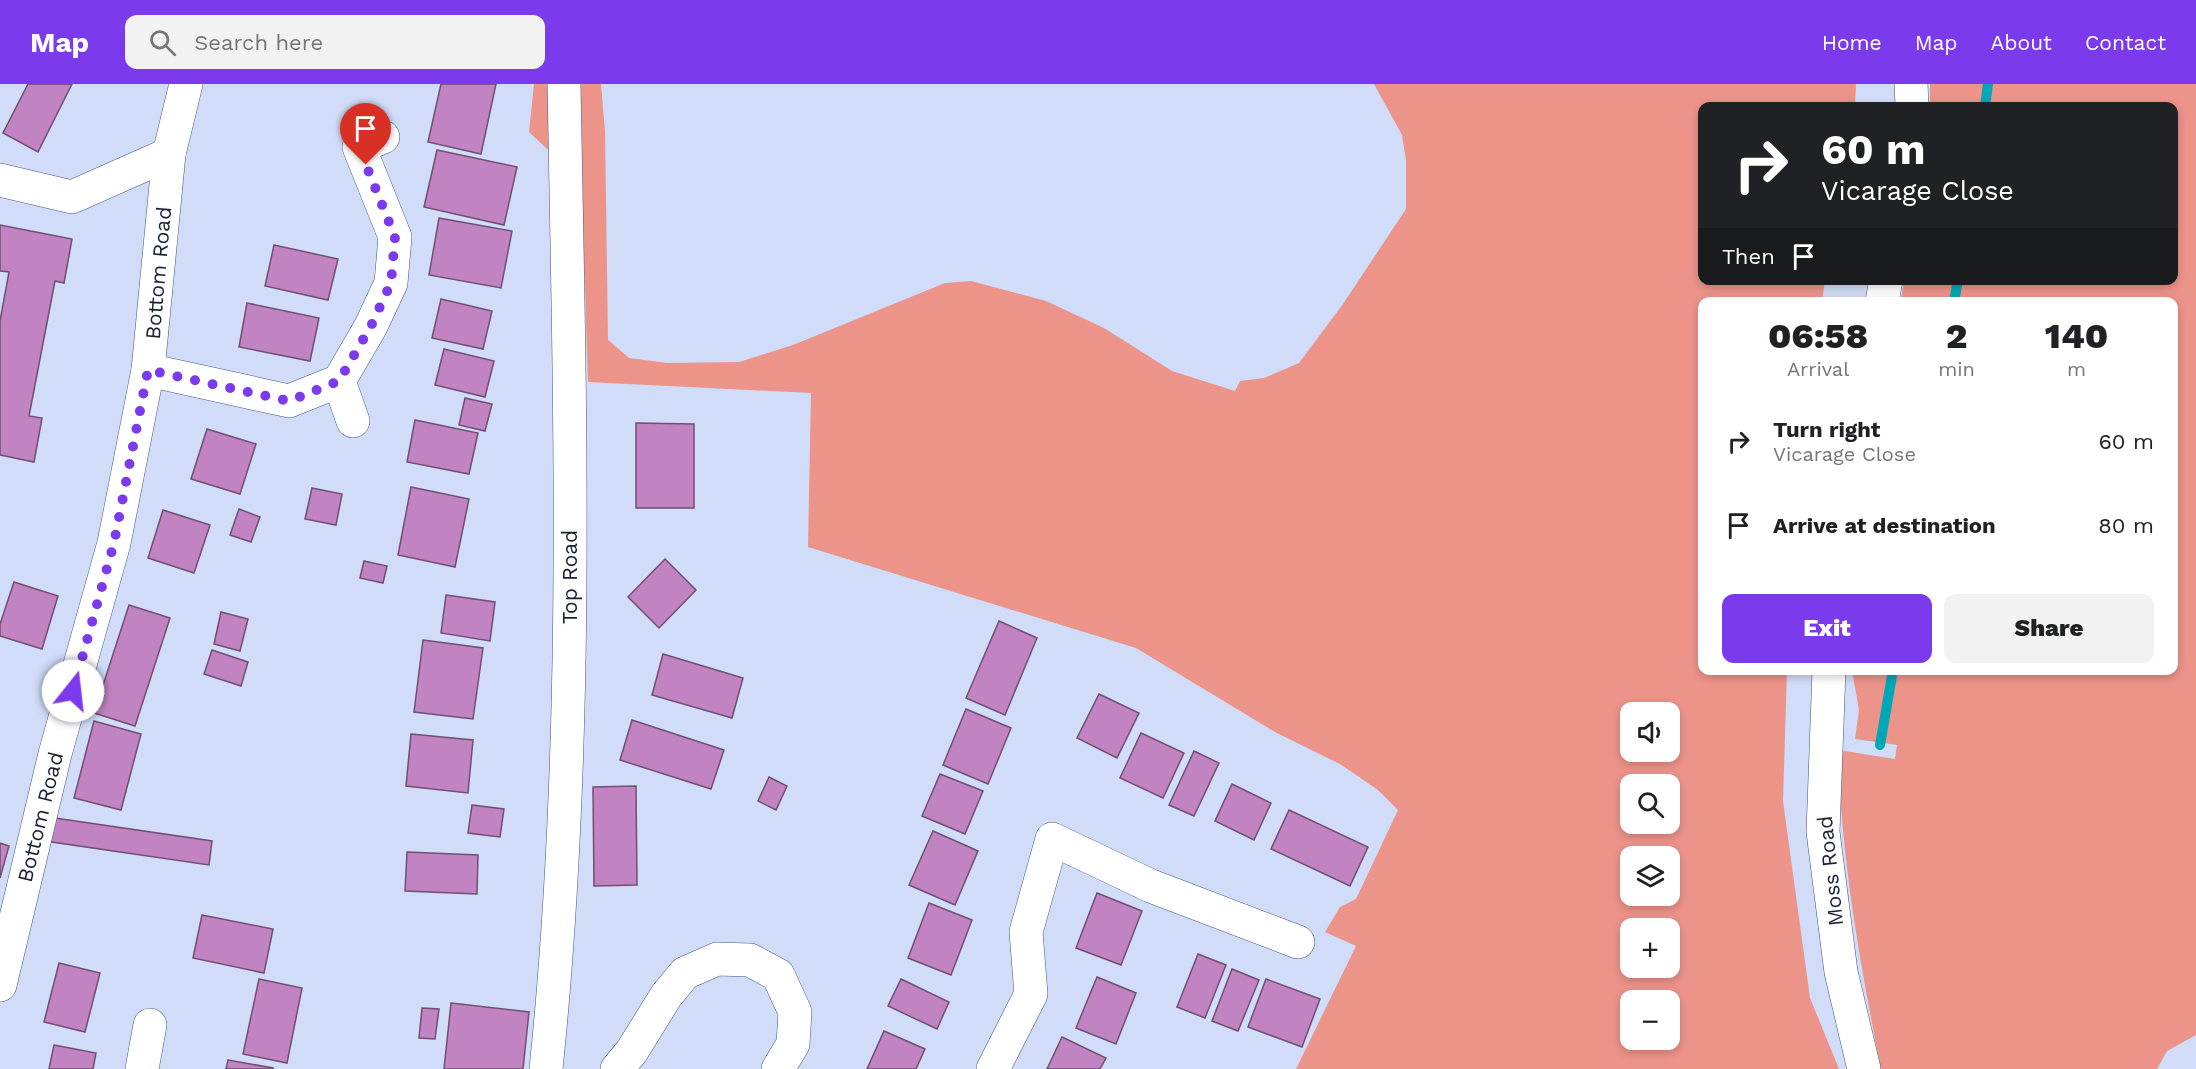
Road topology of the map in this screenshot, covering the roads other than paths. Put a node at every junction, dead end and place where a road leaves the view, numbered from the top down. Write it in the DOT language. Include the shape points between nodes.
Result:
graph roads {
  1 [pos="186,84"];
  2 [pos="564,84"];
  3 [pos="1911,84"];
  4 [pos="1912,102"];
  5 [pos="359,146"];
  6 [pos="169,154"];
  7 [pos="0,180"];
  8 [pos="148,370"];
  9 [pos="339,381"];
  10 [pos="353,421"];
  11 [pos="1829,675"];
  12 [pos="1298,942"];
  13 [pos="0,985"];
  14 [pos="150,1025"];
  15 [pos="997,1061"];
  16 [pos="142,1069"];
  17 [pos="546,1069"];
  18 [pos="617,1069"];
  19 [pos="778,1069"];
  20 [pos="1864,1069"];
  1 -- 6 [label="street, Bottom Road"];
  2 -- 17 [label="street, Top Road" via="570,372 568,754 556,969"];
  3 -- 4 [label="street"];
  5 -- 9 [label="street" via="395,237 391,283"];
  6 -- 7 [label="street" via="72,197"];
  6 -- 8 [label="street, Bottom Road"];
  8 -- 9 [label="street" via="289,401"];
  8 -- 13 [label="street, Bottom Road" via="114,543 55,754"];
  9 -- 10 [label="street"];
  11 -- 20 [label="street, Moss Road" via="1823,832 1841,972"];
  12 -- 15 [label="street" via="1151,886 1052,839 1026,932 1031,994"];
  14 -- 16 [label="street"];
  18 -- 19 [label="street" via="686,973 717,959 750,960 778,975 795,1012 793,1044"];
}
